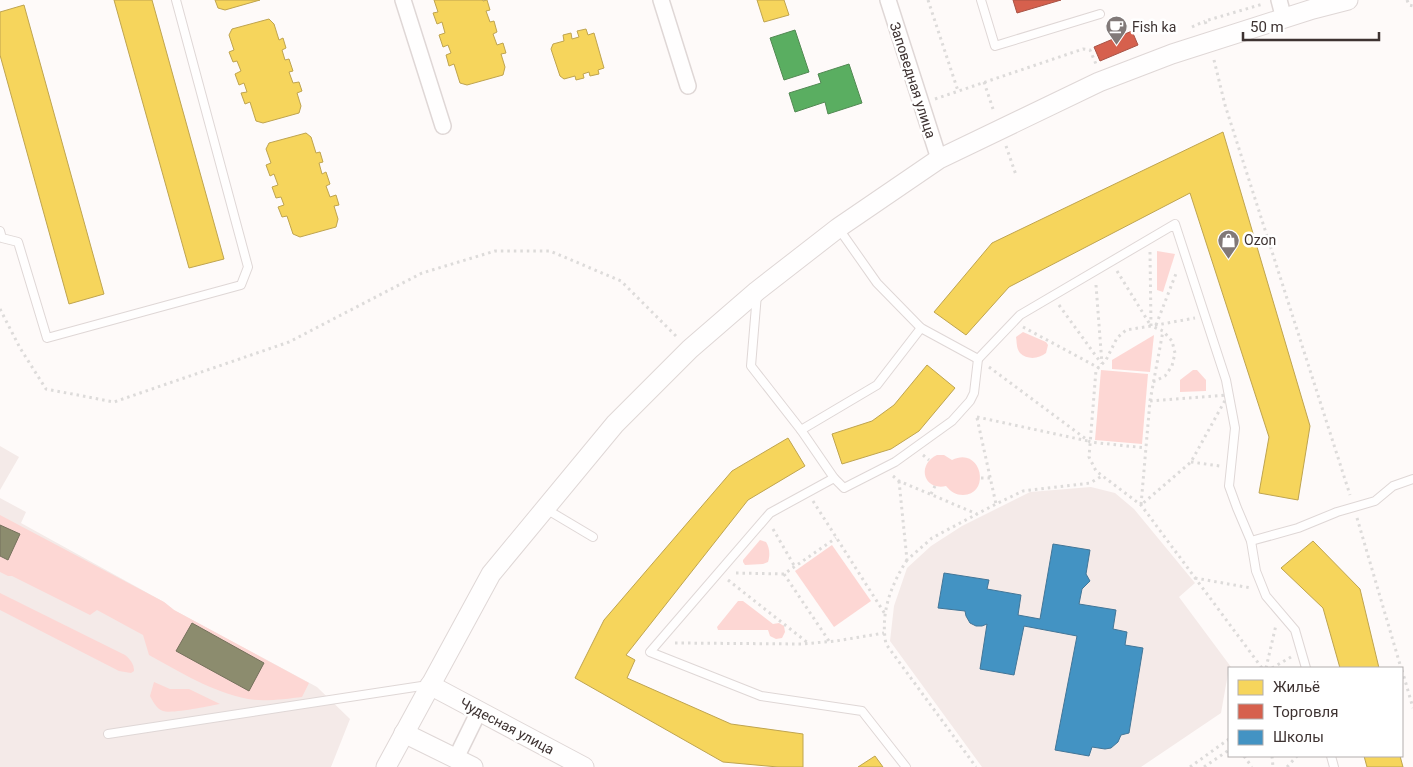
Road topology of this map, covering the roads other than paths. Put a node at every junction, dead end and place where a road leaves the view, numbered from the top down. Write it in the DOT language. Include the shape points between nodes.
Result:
graph roads {
  1 [pos="176,0"];
  2 [pos="403,0"];
  3 [pos="661,0"];
  4 [pos="890,0"];
  5 [pos="981,0"];
  6 [pos="1348,0"];
  7 [pos="1273,1"];
  8 [pos="1100,14"];
  9 [pos="1284,18"];
  10 [pos="688,86"];
  11 [pos="443,126"];
  12 [pos="938,159"];
  13 [pos="838,228"];
  14 [pos="0,231"];
  15 [pos="757,291"];
  16 [pos="921,328"];
  17 [pos="978,359"];
  18 [pos="801,430"];
  19 [pos="834,478"];
  20 [pos="1413,479"];
  21 [pos="545,508"];
  22 [pos="593,538"];
  23 [pos="1251,541"];
  24 [pos="1306,667"];
  25 [pos="430,685"];
  26 [pos="479,711"];
  27 [pos="404,733"];
  28 [pos="108,734"];
  29 [pos="456,758"];
  30 [pos="386,767"];
  31 [pos="473,767"];
  32 [pos="584,767"];
  33 [pos="906,767"];
  1 -- 14 [label="lane" via="248,267 241,285 47,338 18,242 2,238"];
  2 -- 11 [label="street"];
  3 -- 10 [label="street"];
  4 -- 12 [label="street, Заповедная улица"];
  5 -- 8 [label="lane" via="995,46"];
  6 -- 9 [label="street"];
  7 -- 9 [label="street"];
  9 -- 12 [label="street" via="1172,54 1099,82"];
  12 -- 13 [label="street"];
  13 -- 15 [label="street"];
  13 -- 16 [label="lane" via="877,283"];
  15 -- 18 [label="lane" via="752,366"];
  15 -- 21 [label="street" via="690,350 615,424"];
  16 -- 17 [label="lane"];
  16 -- 18 [label="lane" via="876,385"];
  17 -- 19 [label="lane" via="974,393 952,421 894,462 844,488"];
  17 -- 23 [label="lane" via="1020,315 1175,224 1226,380 1235,428 1229,486"];
  18 -- 19 [label="lane"];
  19 -- 33 [label="lane" via="770,513 650,652 761,696 862,710"];
  20 -- 23 [label="lane" via="1393,486 1375,501"];
  21 -- 22 [label="lane"];
  21 -- 25 [label="street" via="491,574"];
  23 -- 24 [label="lane" via="1263,590 1295,630"];
  25 -- 26 [label="street, Чудесная улица"];
  25 -- 27 [label="street"];
  25 -- 28 [label="lane"];
  26 -- 29 [label="street"];
  26 -- 32 [label="street, Чудесная улица"];
  27 -- 29 [label="street"];
  27 -- 30 [label="street"];
  29 -- 31 [label="street"];
}
